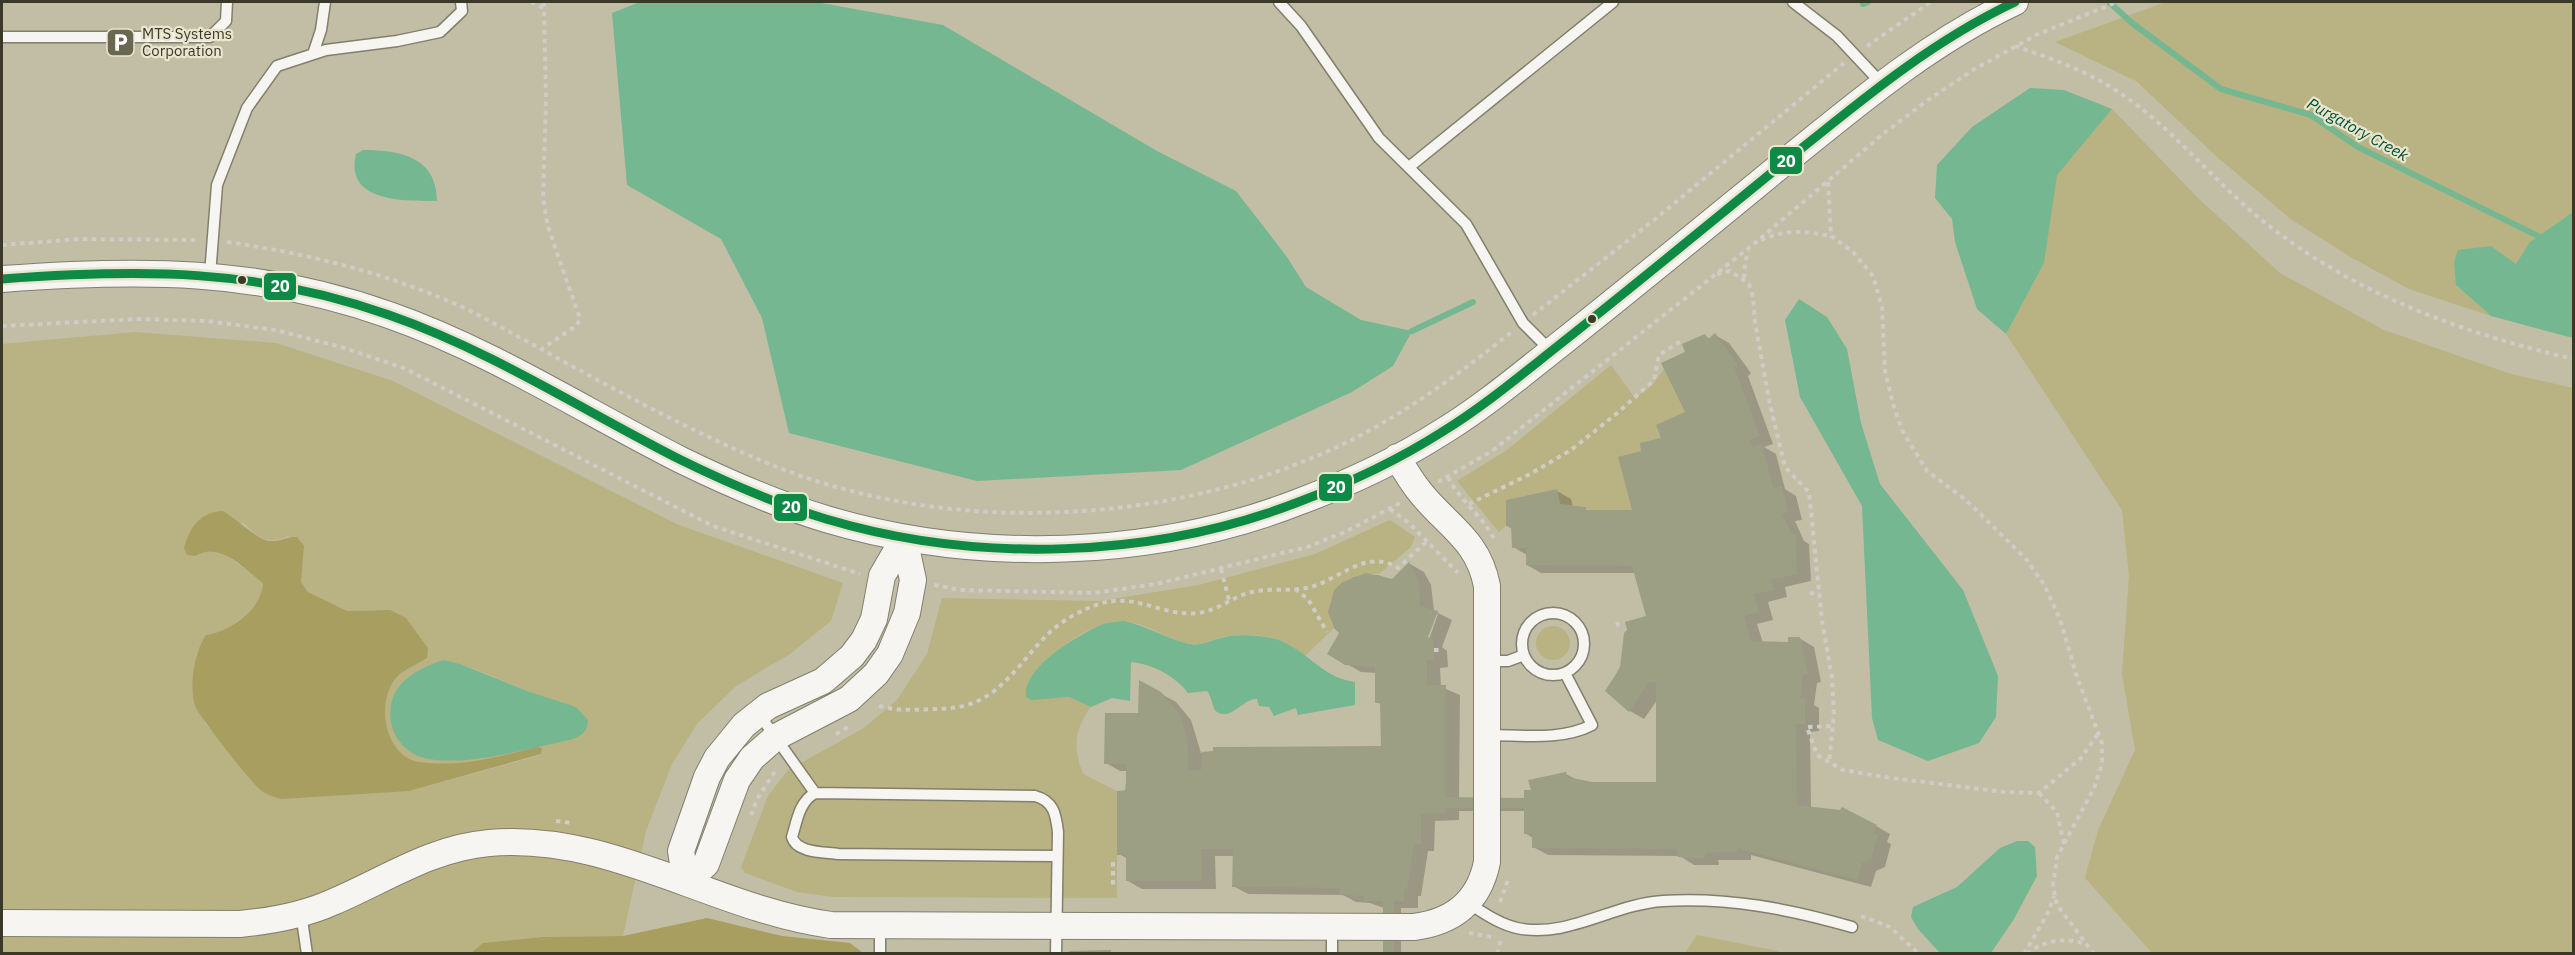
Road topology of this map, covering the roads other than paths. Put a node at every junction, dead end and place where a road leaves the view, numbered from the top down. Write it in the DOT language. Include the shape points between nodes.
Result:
graph roads {
  1 [pos="227,2"];
  2 [pos="325,2"];
  3 [pos="460,2"];
  4 [pos="1279,2"];
  5 [pos="1793,2"];
  6 [pos="2015,2"];
  7 [pos="1606,3"];
  8 [pos="2,37"];
  9 [pos="313,54"];
  10 [pos="1882,84"];
  11 [pos="1410,167"];
  12 [pos="210,275"];
  13 [pos="2,279"];
  14 [pos="1551,351"];
  15 [pos="1396,457"];
  16 [pos="904,537"];
  17 [pos="1524,655"];
  18 [pos="1487,661"];
  19 [pos="1564,673"];
  20 [pos="758,713"];
  21 [pos="1486,735"];
  22 [pos="776,737"];
  23 [pos="814,793"];
  24 [pos="1057,856"];
  25 [pos="686,882"];
  26 [pos="1468,903"];
  27 [pos="301,913"];
  28 [pos="2,923"];
  29 [pos="880,926"];
  30 [pos="1056,926"];
  31 [pos="1332,927"];
  32 [pos="1852,927"];
  33 [pos="307,954"];
  34 [pos="880,954"];
  35 [pos="1056,954"];
  36 [pos="1332,954"];
  1 -- 8 [label="lane" via="226,21 210,37"];
  2 -- 9 [label="lane"];
  3 -- 9 [label="lane" via="462,11 440,33"];
  4 -- 11 [label="lane" via="1301,26 1379,138"];
  5 -- 10 [label="lane" via="1837,36"];
  6 -- 10 [label="street" via="1945,39"];
  7 -- 11 [label="lane"];
  9 -- 12 [label="lane" via="277,66 247,108 217,185"];
  10 -- 14 [label="street"];
  11 -- 14 [label="lane" via="1466,224 1523,323"];
  12 -- 13 [label="street" via="141,272"];
  12 -- 16 [label="street" via="293,287 435,332 753,494 828,520"];
  14 -- 15 [label="street" via="1442,432"];
  15 -- 16 [label="street" via="1298,503 1223,526 1144,542 1064,548 1007,547"];
  15 -- 18 [label="street" via="1420,493 1478,554 1487,586"];
  16 -- 20 [label="street" via="882,576 874,619 852,656 823,681"];
  16 -- 22 [label="street" via="913,580 907,613 890,654 864,687 849,699"];
  17 -- 18 [label="lane" via="1508,661"];
  17 -- 19 [label="lane" via="1532,668 1541,673"];
  17 -- 19 [label="lane" via="1521,639 1532,620 1541,615 1562,614 1579,626 1584,645 1577,663"];
  18 -- 21 [label="street"];
  19 -- 21 [label="lane" via="1592,725 1562,735"];
  20 -- 22 [label="lane"];
  20 -- 25 [label="street" via="729,741 707,777 681,852"];
  21 -- 26 [label="street" via="1487,862 1483,879"];
  22 -- 23 [label="lane"];
  22 -- 25 [label="street" via="745,768 706,864"];
  23 -- 24 [label="lane" via="1035,796 1051,804 1056,817"];
  23 -- 24 [label="lane" via="806,798 792,837 799,846 812,850 838,854"];
  24 -- 30 [label="lane"];
  25 -- 27 [label="street" via="582,848 550,843 488,843 426,857 332,903"];
  25 -- 29 [label="street" via="792,920"];
  26 -- 31 [label="street" via="1431,925"];
  26 -- 32 [label="lane" via="1494,920 1543,931 1655,901 1692,900 1784,908"];
  27 -- 28 [label="street" via="240,924"];
  27 -- 33 [label="lane"];
  29 -- 30 [label="street"];
  29 -- 34 [label="lane"];
  30 -- 31 [label="street"];
  30 -- 35 [label="lane"];
  31 -- 36 [label="lane"];
}
